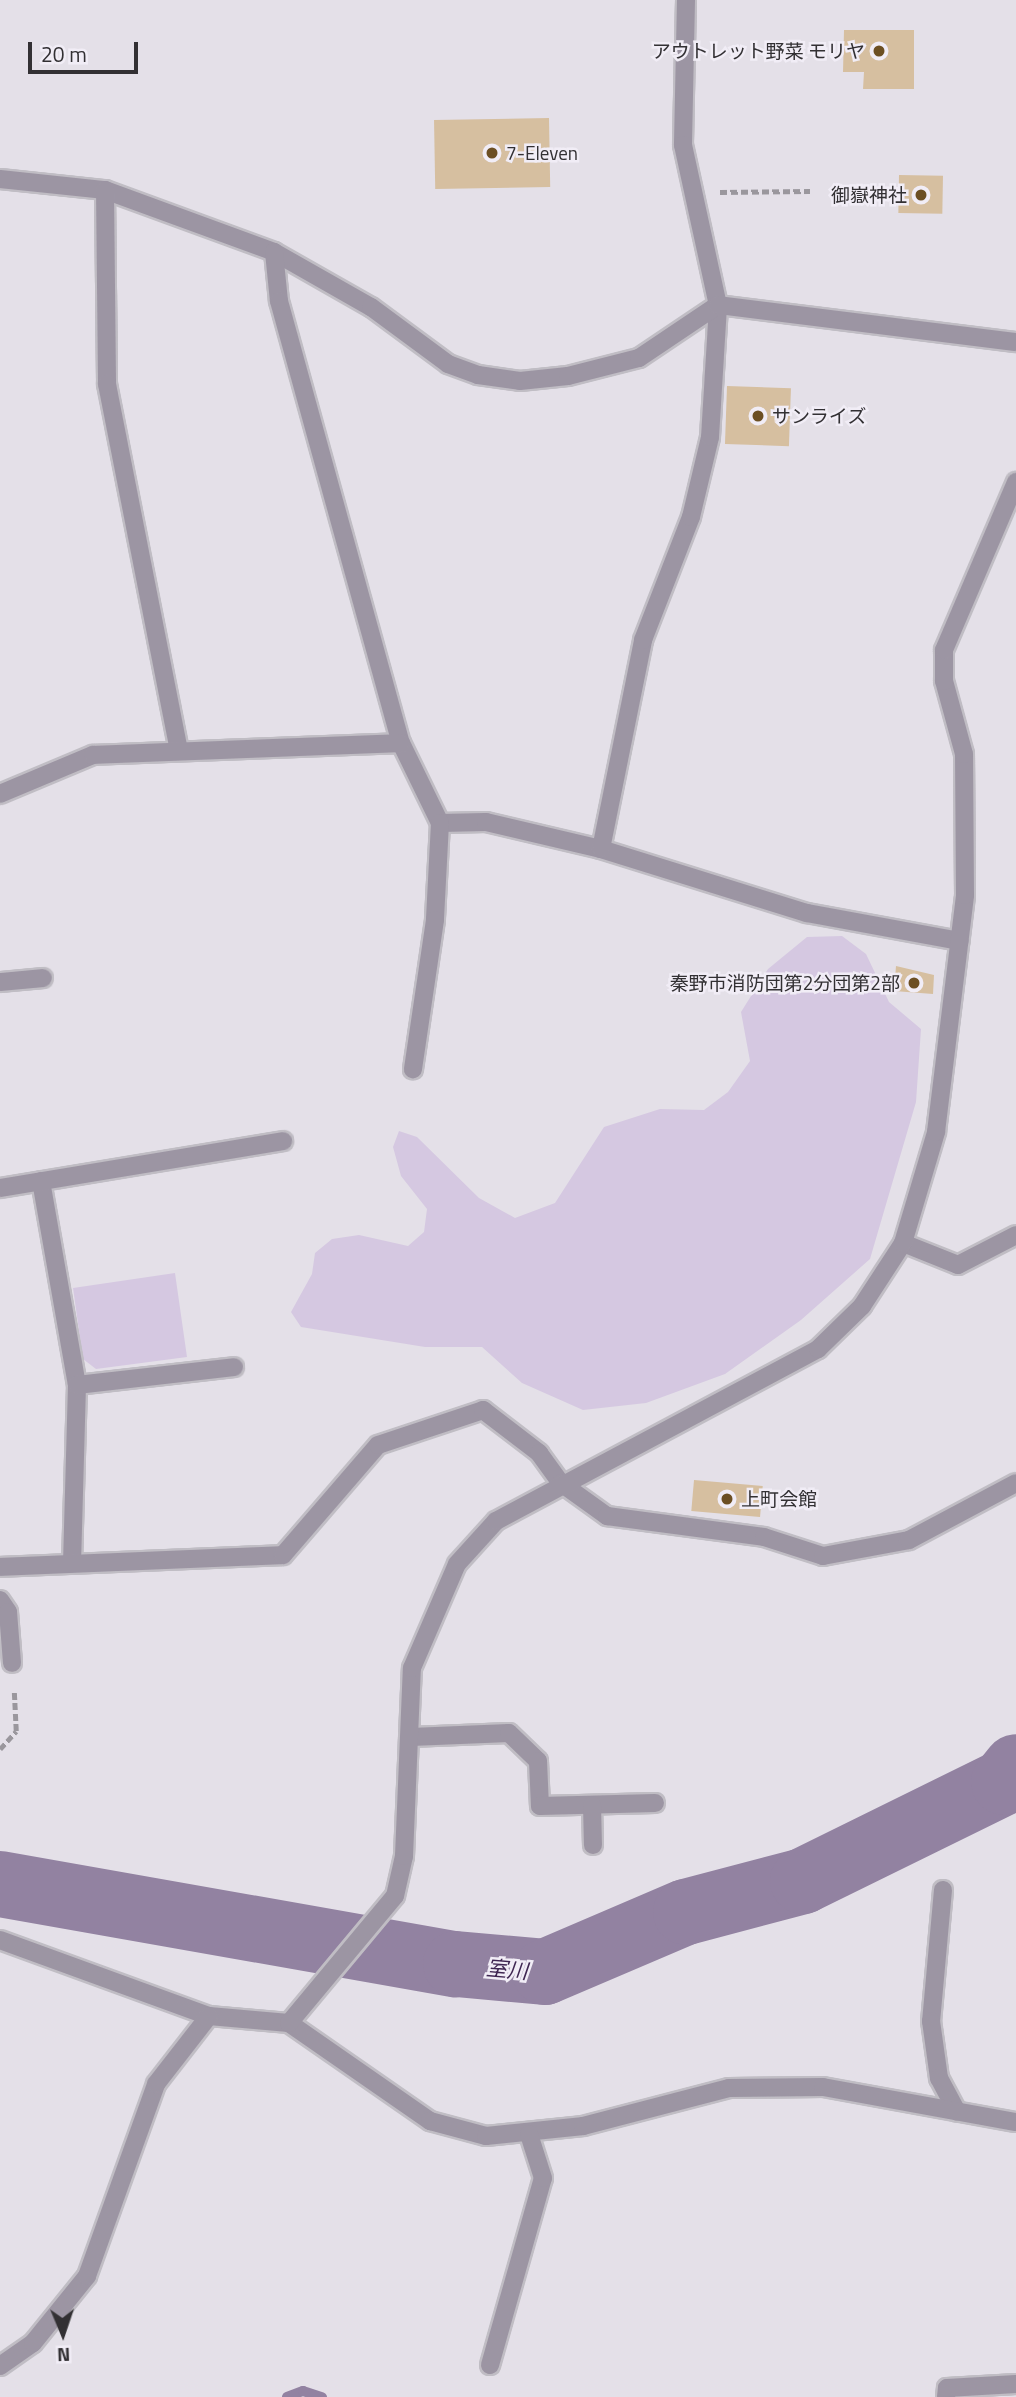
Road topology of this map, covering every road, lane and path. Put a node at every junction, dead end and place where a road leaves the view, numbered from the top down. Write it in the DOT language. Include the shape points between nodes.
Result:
graph roads {
  1 [pos="686,0"];
  2 [pos="0,179"];
  3 [pos="105,190"];
  4 [pos="810,191"];
  5 [pos="690,192"];
  6 [pos="274,252"];
  7 [pos="718,305"];
  8 [pos="1016,341"];
  9 [pos="1016,482"];
  10 [pos="401,743"];
  11 [pos="179,750"];
  12 [pos="1,788"];
  13 [pos="440,823"];
  14 [pos="601,849"];
  15 [pos="958,941"];
  16 [pos="43,978"];
  17 [pos="0,982"];
  18 [pos="413,1069"];
  19 [pos="283,1141"];
  20 [pos="41,1181"];
  21 [pos="0,1188"];
  22 [pos="1016,1235"];
  23 [pos="903,1243"];
  24 [pos="234,1367"];
  25 [pos="77,1385"];
  26 [pos="561,1483"];
  27 [pos="1016,1483"];
  28 [pos="72,1562"];
  29 [pos="0,1567"];
  30 [pos="0,1600"];
  31 [pos="12,1662"];
  32 [pos="411,1737"];
  33 [pos="0,1749"];
  34 [pos="655,1803"];
  35 [pos="592,1805"];
  36 [pos="593,1845"];
  37 [pos="943,1890"];
  38 [pos="0,1940"];
  39 [pos="209,2015"];
  40 [pos="289,2023"];
  41 [pos="957,2112"];
  42 [pos="1016,2122"];
  43 [pos="529,2134"];
  44 [pos="490,2365"];
  45 [pos="0,2366"];
  46 [pos="1016,2384"];
  47 [pos="946,2397"];
  1 -- 5 [label="street" via="683,145"];
  2 -- 3 [label="street"];
  3 -- 6 [label="street"];
  3 -- 11 [label="street" via="107,384"];
  4 -- 5 [label="path"];
  5 -- 7 [label="street"];
  6 -- 7 [label="street" via="371,307 448,364 520,381 639,358"];
  6 -- 10 [label="street" via="279,301"];
  7 -- 8 [label="street"];
  7 -- 14 [label="street" via="710,437 691,517 643,640"];
  9 -- 15 [label="street" via="944,650 944,681 964,754 968,827"];
  10 -- 11 [label="street"];
  10 -- 13 [label="street"];
  11 -- 12 [label="street" via="93,755"];
  13 -- 14 [label="street" via="486,822"];
  13 -- 18 [label="street" via="435,920"];
  14 -- 15 [label="street" via="807,913"];
  15 -- 23 [label="street" via="952,1037 936,1132"];
  16 -- 17 [label="street"];
  19 -- 20 [label="street"];
  20 -- 21 [label="street"];
  20 -- 25 [label="street"];
  22 -- 23 [label="street" via="958,1265"];
  23 -- 26 [label="street" via="862,1306 818,1349"];
  24 -- 25 [label="street"];
  25 -- 28 [label="street"];
  26 -- 27 [label="street" via="607,1516 764,1536 823,1556 909,1540"];
  26 -- 28 [label="street" via="539,1452 483,1410 378,1445 283,1555"];
  26 -- 32 [label="street" via="496,1521 457,1564 412,1668"];
  28 -- 29 [label="street"];
  30 -- 31 [label="street" via="8,1612"];
  31 -- 33 [label="path" via="16,1731"];
  32 -- 35 [label="street" via="509,1733 538,1761 540,1806"];
  32 -- 40 [label="street" via="395,1896"];
  34 -- 35 [label="street"];
  35 -- 36 [label="street"];
  37 -- 41 [label="street" via="931,2021 939,2078"];
  38 -- 39 [label="street"];
  39 -- 40 [label="street"];
  39 -- 45 [label="street" via="156,2084 87,2276 33,2343"];
  40 -- 43 [label="street" via="430,2121 486,2137"];
  41 -- 42 [label="street"];
  41 -- 43 [label="street" via="823,2087 729,2088"];
  43 -- 44 [label="street" via="543,2178"];
  46 -- 47 [label="street" via="947,2388"];
}
